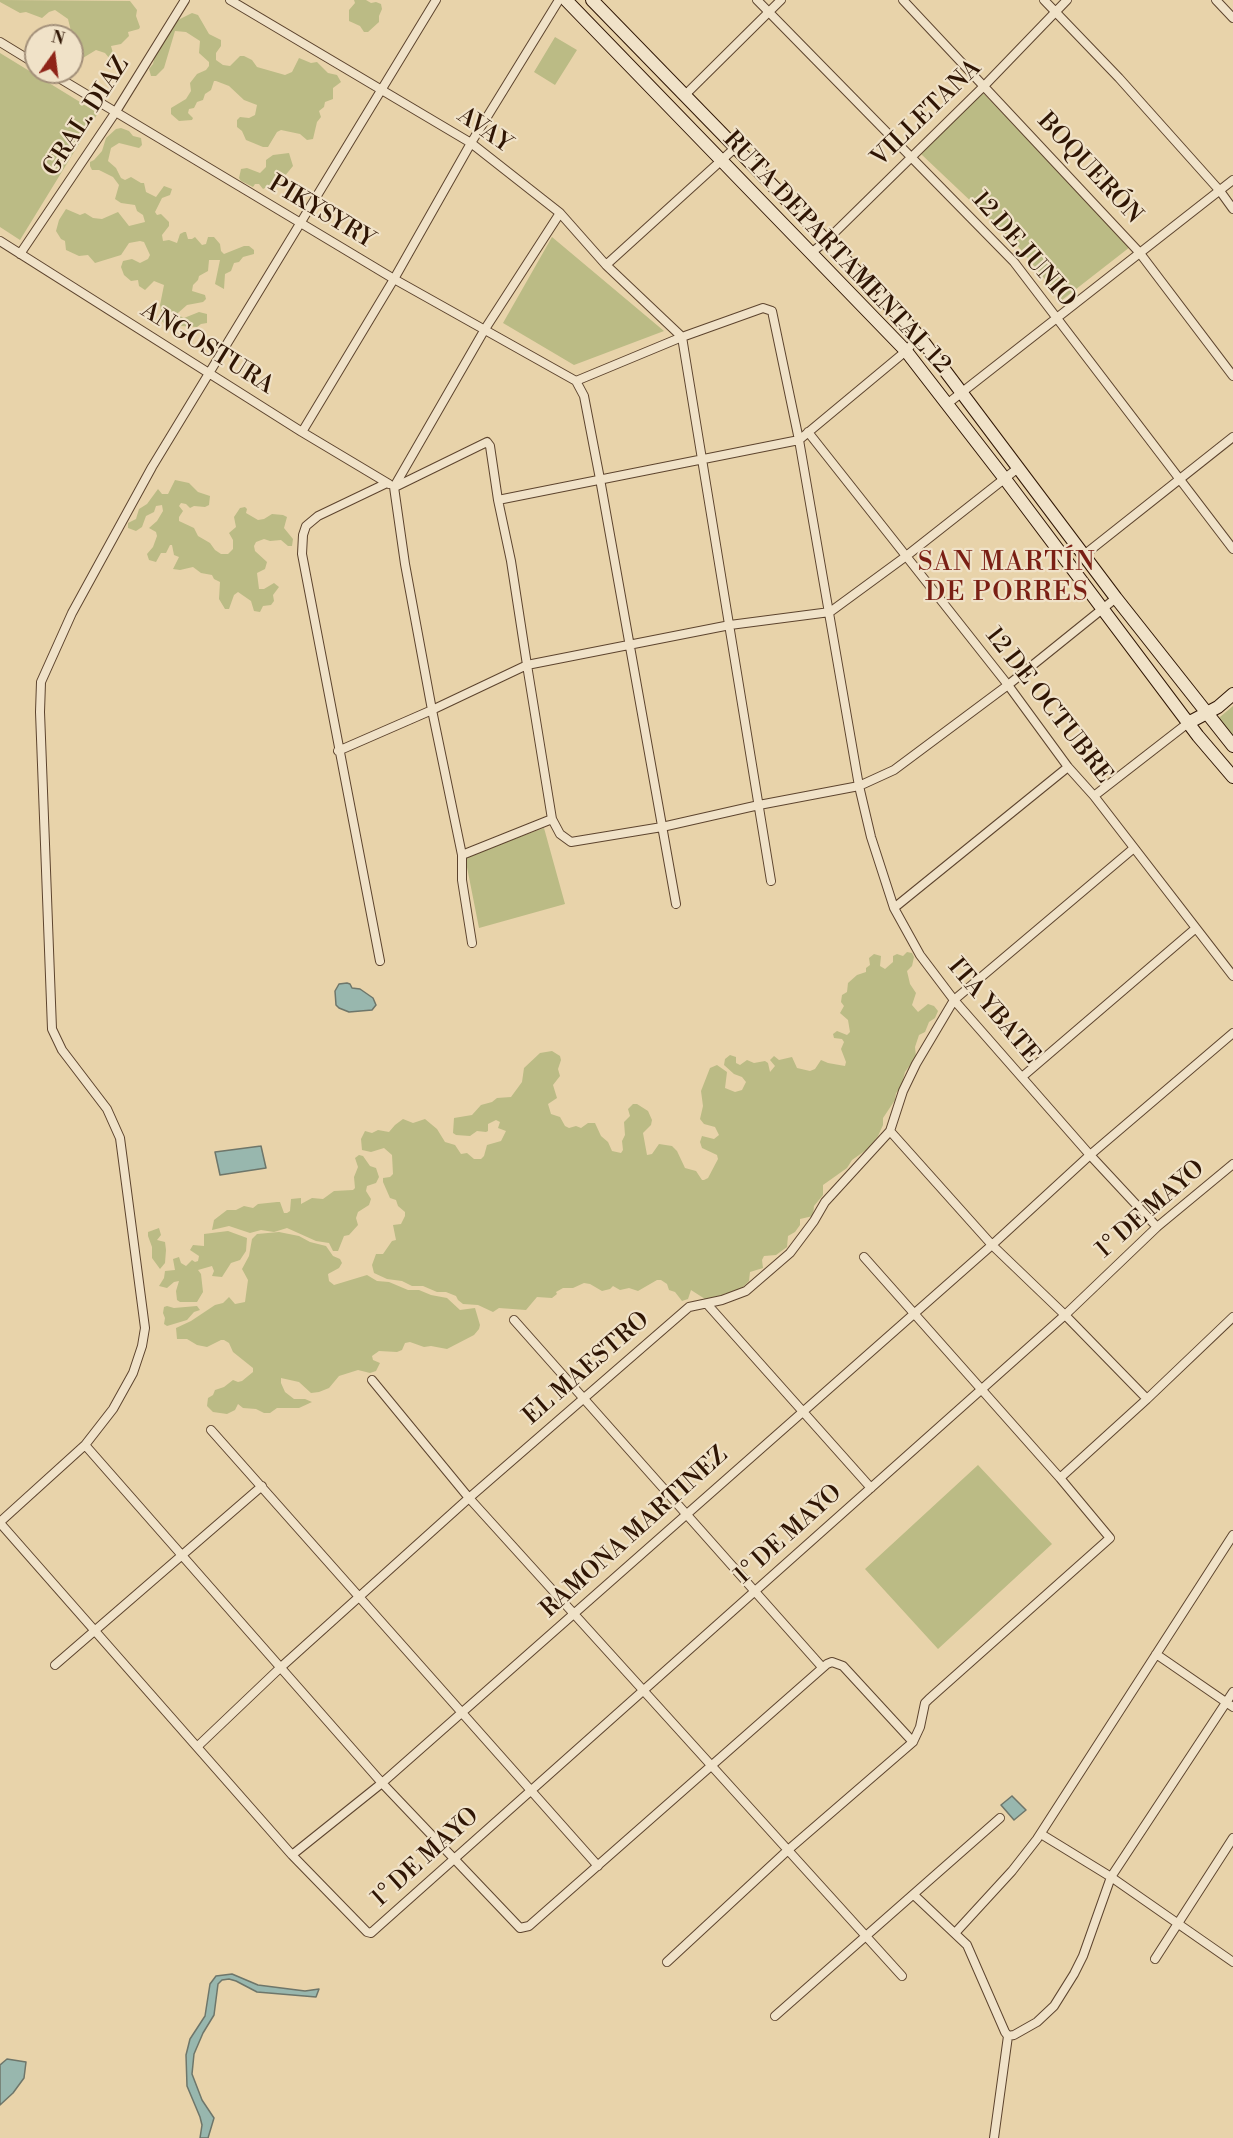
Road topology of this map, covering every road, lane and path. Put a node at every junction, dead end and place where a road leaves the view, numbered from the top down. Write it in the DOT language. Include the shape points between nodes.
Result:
graph roads {
  1 [pos="185,0"];
  2 [pos="230,0"];
  3 [pos="436,0"];
  4 [pos="559,0"];
  5 [pos="566,0"];
  6 [pos="592,0"];
  7 [pos="757,0"];
  8 [pos="781,0"];
  9 [pos="903,0"];
  10 [pos="1044,0"];
  11 [pos="1067,0"];
  12 [pos="1216,0"];
  13 [pos="1055,11"];
  14 [pos="769,12"];
  15 [pos="1233,18"];
  16 [pos="0,42"];
  17 [pos="24,57"];
  18 [pos="68,84"];
  19 [pos="985,86"];
  20 [pos="381,89"];
  21 [pos="684,96"];
  22 [pos="115,113"];
  23 [pos="471,143"];
  24 [pos="735,148"];
  25 [pos="911,156"];
  26 [pos="721,161"];
  27 [pos="1233,180"];
  28 [pos="1220,191"];
  29 [pos="1233,209"];
  30 [pos="560,213"];
  31 [pos="300,223"];
  32 [pos="0,241"];
  33 [pos="826,242"];
  34 [pos="1139,252"];
  35 [pos="811,253"];
  36 [pos="20,254"];
  37 [pos="606,265"];
  38 [pos="394,279"];
  39 [pos="1057,318"];
  40 [pos="485,329"];
  41 [pos="919,336"];
  42 [pos="682,337"];
  43 [pos="906,351"];
  44 [pos="210,375"];
  45 [pos="1233,375"];
  46 [pos="576,381"];
  47 [pos="962,393"];
  48 [pos="947,404"];
  49 [pos="302,432"];
  50 [pos="808,432"];
  51 [pos="1233,437"];
  52 [pos="799,440"];
  53 [pos="702,459"];
  54 [pos="1018,468"];
  55 [pos="1180,478"];
  56 [pos="600,479"];
  57 [pos="1005,479"];
  58 [pos="390,485"];
  59 [pos="498,500"];
  60 [pos="1233,549"];
  61 [pos="1084,555"];
  62 [pos="905,557"];
  63 [pos="1116,598"];
  64 [pos="1104,609"];
  65 [pos="830,612"];
  66 [pos="730,624"];
  67 [pos="628,644"];
  68 [pos="527,665"];
  69 [pos="1008,685"];
  70 [pos="1233,694"];
  71 [pos="1233,703"];
  72 [pos="1218,706"];
  73 [pos="432,710"];
  74 [pos="1206,713"];
  75 [pos="1188,723"];
  76 [pos="1233,746"];
  77 [pos="338,751"];
  78 [pos="1068,767"];
  79 [pos="1233,777"];
  80 [pos="860,786"];
  81 [pos="1094,796"];
  82 [pos="759,805"];
  83 [pos="552,819"];
  84 [pos="662,827"];
  85 [pos="1134,848"];
  86 [pos="462,855"];
  87 [pos="771,881"];
  88 [pos="676,904"];
  89 [pos="894,908"];
  90 [pos="1196,928"];
  91 [pos="472,943"];
  92 [pos="380,961"];
  93 [pos="1233,976"];
  94 [pos="954,1000"];
  95 [pos="1233,1033"];
  96 [pos="1022,1077"];
  97 [pos="890,1131"];
  98 [pos="1090,1155"];
  99 [pos="1233,1164"];
  100 [pos="1157,1227"];
  101 [pos="992,1245"];
  102 [pos="864,1257"];
  103 [pos="707,1304"];
  104 [pos="914,1312"];
  105 [pos="1065,1315"];
  106 [pos="1233,1317"];
  107 [pos="514,1320"];
  108 [pos="372,1380"];
  109 [pos="981,1389"];
  110 [pos="583,1399"];
  111 [pos="1147,1400"];
  112 [pos="803,1410"];
  113 [pos="210,1430"];
  114 [pos="85,1445"];
  115 [pos="1060,1478"];
  116 [pos="262,1486"];
  117 [pos="871,1488"];
  118 [pos="469,1498"];
  119 [pos="686,1514"];
  120 [pos="0,1522"];
  121 [pos="1233,1535"];
  122 [pos="182,1556"];
  123 [pos="755,1592"];
  124 [pos="359,1597"];
  125 [pos="573,1613"];
  126 [pos="94,1630"];
  127 [pos="1156,1654"];
  128 [pos="55,1665"];
  129 [pos="822,1667"];
  130 [pos="280,1668"];
  131 [pos="644,1691"];
  132 [pos="1233,1692"];
  133 [pos="1229,1705"];
  134 [pos="462,1712"];
  135 [pos="913,1742"];
  136 [pos="198,1746"];
  137 [pos="711,1765"];
  138 [pos="382,1783"];
  139 [pos="532,1791"];
  140 [pos="1000,1818"];
  141 [pos="1041,1834"];
  142 [pos="1233,1838"];
  143 [pos="788,1850"];
  144 [pos="292,1855"];
  145 [pos="454,1859"];
  146 [pos="598,1866"];
  147 [pos="1111,1877"];
  148 [pos="914,1895"];
  149 [pos="1179,1923"];
  150 [pos="956,1932"];
  151 [pos="866,1937"];
  152 [pos="1155,1959"];
  153 [pos="667,1962"];
  154 [pos="1233,1962"];
  155 [pos="902,1976"];
  156 [pos="776,2016"];
  157 [pos="1008,2036"];
  158 [pos="994,2138"];
  1 -- 22 [label="street, GRAL. DIAZ"];
  2 -- 20 [label="street, AVAY"];
  3 -- 20 [label="street"];
  4 -- 23 [label="street"];
  5 -- 26 [label="main road, RUTA DEPARTAMENTAL 12"];
  6 -- 21 [label="main road, RUTA DEPARTAMENTAL 12"];
  7 -- 14 [label="street, 12 DE JUNIO"];
  8 -- 14 [label="street"];
  9 -- 19 [label="street, BOQUERÓN"];
  10 -- 13 [label="street"];
  11 -- 13 [label="street, VILLETANA"];
  12 -- 15 [label="street"];
  13 -- 19 [label="street, VILLETANA"];
  13 -- 28 [label="street"];
  14 -- 21 [label="street"];
  14 -- 25 [label="street, 12 DE JUNIO"];
  16 -- 17 [label="street"];
  18 -- 22 [label="street, PIKYSYRY"];
  19 -- 25 [label="street, VILLETANA"];
  19 -- 34 [label="street, BOQUERÓN"];
  20 -- 23 [label="street, AVAY"];
  20 -- 31 [label="street"];
  21 -- 24 [label="main road, RUTA DEPARTAMENTAL 12"];
  22 -- 31 [label="street, PIKYSYRY"];
  22 -- 36 [label="street, GRAL. DIAZ"];
  23 -- 30 [label="street, AVAY"];
  23 -- 38 [label="street"];
  24 -- 26 [label="street"];
  24 -- 33 [label="main road, RUTA DEPARTAMENTAL 12"];
  25 -- 33 [label="street, VILLETANA"];
  25 -- 39 [label="street, 12 DE JUNIO" via="1014,262"];
  26 -- 35 [label="main road, RUTA DEPARTAMENTAL 12"];
  26 -- 37 [label="street"];
  27 -- 28 [label="street"];
  28 -- 29 [label="street"];
  28 -- 34 [label="street"];
  30 -- 37 [label="street, AVAY"];
  30 -- 40 [label="street"];
  31 -- 38 [label="street, PIKYSYRY"];
  31 -- 44 [label="street"];
  32 -- 36 [label="street, ANGOSTURA"];
  33 -- 35 [label="street, VILLETANA"];
  33 -- 41 [label="main road, RUTA DEPARTAMENTAL 12"];
  34 -- 39 [label="street"];
  34 -- 45 [label="street, BOQUERÓN"];
  35 -- 43 [label="main road, RUTA DEPARTAMENTAL 12"];
  36 -- 44 [label="street, ANGOSTURA"];
  37 -- 42 [label="street, AVAY"];
  38 -- 40 [label="street, PIKYSYRY"];
  38 -- 49 [label="street"];
  39 -- 47 [label="street"];
  39 -- 55 [label="street, 12 DE JUNIO"];
  40 -- 46 [label="street, PIKYSYRY"];
  40 -- 58 [label="street"];
  41 -- 43 [label="street"];
  41 -- 47 [label="main road, RUTA DEPARTAMENTAL 12"];
  42 -- 46 [label="street"];
  42 -- 52 [label="street, ITA YBATE" via="763,309 772,311"];
  42 -- 53 [label="street"];
  43 -- 48 [label="main road, RUTA DEPARTAMENTAL 12"];
  43 -- 50 [label="street"];
  44 -- 49 [label="street, ANGOSTURA"];
  44 -- 114 [label="street" via="152,467 100,561 41,681 52,1029 62,1050 107,1109 120,1138 144,1310 142,1346 133,1373 113,1409"];
  46 -- 56 [label="street" via="584,396"];
  47 -- 48 [label="street"];
  47 -- 54 [label="main road, RUTA DEPARTAMENTAL 12"];
  48 -- 57 [label="main road, RUTA DEPARTAMENTAL 12"];
  49 -- 58 [label="street, ANGOSTURA"];
  50 -- 52 [label="street"];
  50 -- 62 [label="street, 12 DE OCTUBRE"];
  51 -- 55 [label="street"];
  52 -- 53 [label="street"];
  52 -- 65 [label="street, ITA YBATE"];
  53 -- 56 [label="street"];
  53 -- 66 [label="street"];
  54 -- 57 [label="street"];
  54 -- 61 [label="main road, RUTA DEPARTAMENTAL 12"];
  55 -- 60 [label="street, 12 DE JUNIO"];
  55 -- 61 [label="street"];
  56 -- 59 [label="street"];
  56 -- 67 [label="street"];
  57 -- 62 [label="street"];
  57 -- 64 [label="main road, RUTA DEPARTAMENTAL 12"];
  58 -- 59 [label="street" via="487,442"];
  58 -- 73 [label="street"];
  58 -- 77 [label="street" via="318,516 306,526 303,535 302,554"];
  59 -- 68 [label="street"];
  61 -- 63 [label="main road, RUTA DEPARTAMENTAL 12"];
  62 -- 65 [label="street"];
  62 -- 69 [label="street, 12 DE OCTUBRE"];
  63 -- 64 [label="street"];
  63 -- 74 [label="main road, RUTA DEPARTAMENTAL 12"];
  64 -- 69 [label="street"];
  64 -- 75 [label="main road, RUTA DEPARTAMENTAL 12"];
  65 -- 66 [label="street"];
  65 -- 80 [label="street, ITA YBATE"];
  66 -- 67 [label="street"];
  66 -- 82 [label="street"];
  67 -- 68 [label="street"];
  67 -- 84 [label="street"];
  68 -- 73 [label="street"];
  68 -- 83 [label="street"];
  69 -- 78 [label="street, 12 DE OCTUBRE"];
  69 -- 80 [label="street" via="894,770"];
  70 -- 72 [label="main road"];
  71 -- 72 [label="main road"];
  72 -- 74 [label="main road"];
  73 -- 77 [label="street"];
  73 -- 86 [label="street"];
  74 -- 75 [label="main road"];
  74 -- 76 [label="main road, RUTA DEPARTAMENTAL 12"];
  75 -- 79 [label="main road, RUTA DEPARTAMENTAL 12"];
  75 -- 81 [label="street"];
  77 -- 92 [label="street"];
  78 -- 81 [label="street, 12 DE OCTUBRE"];
  78 -- 89 [label="street"];
  80 -- 82 [label="street"];
  80 -- 89 [label="street, ITA YBATE" via="871,837"];
  81 -- 85 [label="street, 12 DE OCTUBRE"];
  82 -- 84 [label="street"];
  82 -- 87 [label="street"];
  83 -- 84 [label="street" via="560,834 571,842"];
  83 -- 86 [label="street"];
  84 -- 88 [label="street"];
  85 -- 90 [label="street, 12 DE OCTUBRE"];
  85 -- 94 [label="street, EL MAESTRO"];
  86 -- 91 [label="street"];
  89 -- 94 [label="street, ITA YBATE" via="920,955"];
  90 -- 93 [label="street, 12 DE OCTUBRE"];
  90 -- 96 [label="street"];
  94 -- 96 [label="street, ITA YBATE"];
  94 -- 97 [label="street, EL MAESTRO" via="916,1064"];
  95 -- 98 [label="street, RAMONA MARTINEZ"];
  96 -- 98 [label="street, ITA YBATE"];
  97 -- 101 [label="street"];
  97 -- 103 [label="street, EL MAESTRO" via="825,1202 790,1253 746,1291"];
  98 -- 100 [label="street, ITA YBATE"];
  98 -- 101 [label="street, RAMONA MARTINEZ"];
  99 -- 100 [label="street, 1° DE MAYO"];
  100 -- 105 [label="street, 1° DE MAYO"];
  101 -- 104 [label="street, RAMONA MARTINEZ"];
  101 -- 105 [label="street"];
  102 -- 104 [label="street"];
  103 -- 110 [label="street, EL MAESTRO" via="689,1307"];
  103 -- 112 [label="street"];
  104 -- 109 [label="street"];
  104 -- 112 [label="street, RAMONA MARTINEZ"];
  105 -- 109 [label="street, 1° DE MAYO"];
  105 -- 111 [label="street"];
  106 -- 111 [label="street"];
  107 -- 110 [label="street"];
  108 -- 118 [label="street"];
  109 -- 115 [label="street"];
  109 -- 117 [label="street, 1° DE MAYO"];
  110 -- 118 [label="street, EL MAESTRO"];
  110 -- 119 [label="street"];
  111 -- 115 [label="street"];
  112 -- 117 [label="street"];
  112 -- 119 [label="street, RAMONA MARTINEZ"];
  113 -- 116 [label="street"];
  114 -- 120 [label="street"];
  114 -- 122 [label="street"];
  115 -- 135 [label="street" via="1110,1538 928,1699"];
  116 -- 122 [label="street"];
  116 -- 124 [label="street"];
  117 -- 123 [label="street, 1° DE MAYO"];
  118 -- 124 [label="street, EL MAESTRO"];
  118 -- 125 [label="street"];
  119 -- 123 [label="street"];
  119 -- 125 [label="street, RAMONA MARTINEZ"];
  120 -- 126 [label="street"];
  121 -- 127 [label="street"];
  122 -- 126 [label="street"];
  122 -- 130 [label="street"];
  123 -- 129 [label="street"];
  123 -- 131 [label="street, 1° DE MAYO"];
  124 -- 130 [label="street, EL MAESTRO"];
  124 -- 134 [label="street"];
  125 -- 131 [label="street"];
  125 -- 134 [label="street, RAMONA MARTINEZ"];
  126 -- 128 [label="street"];
  126 -- 136 [label="street"];
  127 -- 133 [label="street"];
  127 -- 141 [label="street"];
  129 -- 135 [label="street" via="832,1662 843,1666"];
  129 -- 137 [label="street"];
  130 -- 136 [label="street, EL MAESTRO"];
  130 -- 138 [label="street"];
  131 -- 137 [label="street"];
  131 -- 139 [label="street, 1° DE MAYO"];
  132 -- 133 [label="street"];
  133 -- 147 [label="street"];
  134 -- 138 [label="street, RAMONA MARTINEZ"];
  134 -- 139 [label="street"];
  135 -- 143 [label="street"];
  136 -- 144 [label="street"];
  137 -- 143 [label="street"];
  137 -- 146 [label="street"];
  138 -- 144 [label="street, RAMONA MARTINEZ"];
  138 -- 145 [label="street"];
  139 -- 145 [label="street, 1° DE MAYO"];
  139 -- 146 [label="street"];
  140 -- 148 [label="street"];
  141 -- 147 [label="street"];
  141 -- 150 [label="street"];
  142 -- 149 [label="street"];
  143 -- 151 [label="street"];
  143 -- 153 [label="street"];
  144 -- 145 [label="street, 1° DE MAYO" via="371,1933"];
  145 -- 146 [label="street" via="520,1928 529,1926"];
  147 -- 149 [label="street"];
  147 -- 157 [label="street" via="1083,1956 1054,2006 1037,2022"];
  148 -- 150 [label="street"];
  148 -- 151 [label="street"];
  149 -- 152 [label="street"];
  149 -- 154 [label="street"];
  150 -- 157 [label="street" via="967,1945"];
  151 -- 155 [label="street"];
  151 -- 156 [label="street"];
  157 -- 158 [label="street"];
}
